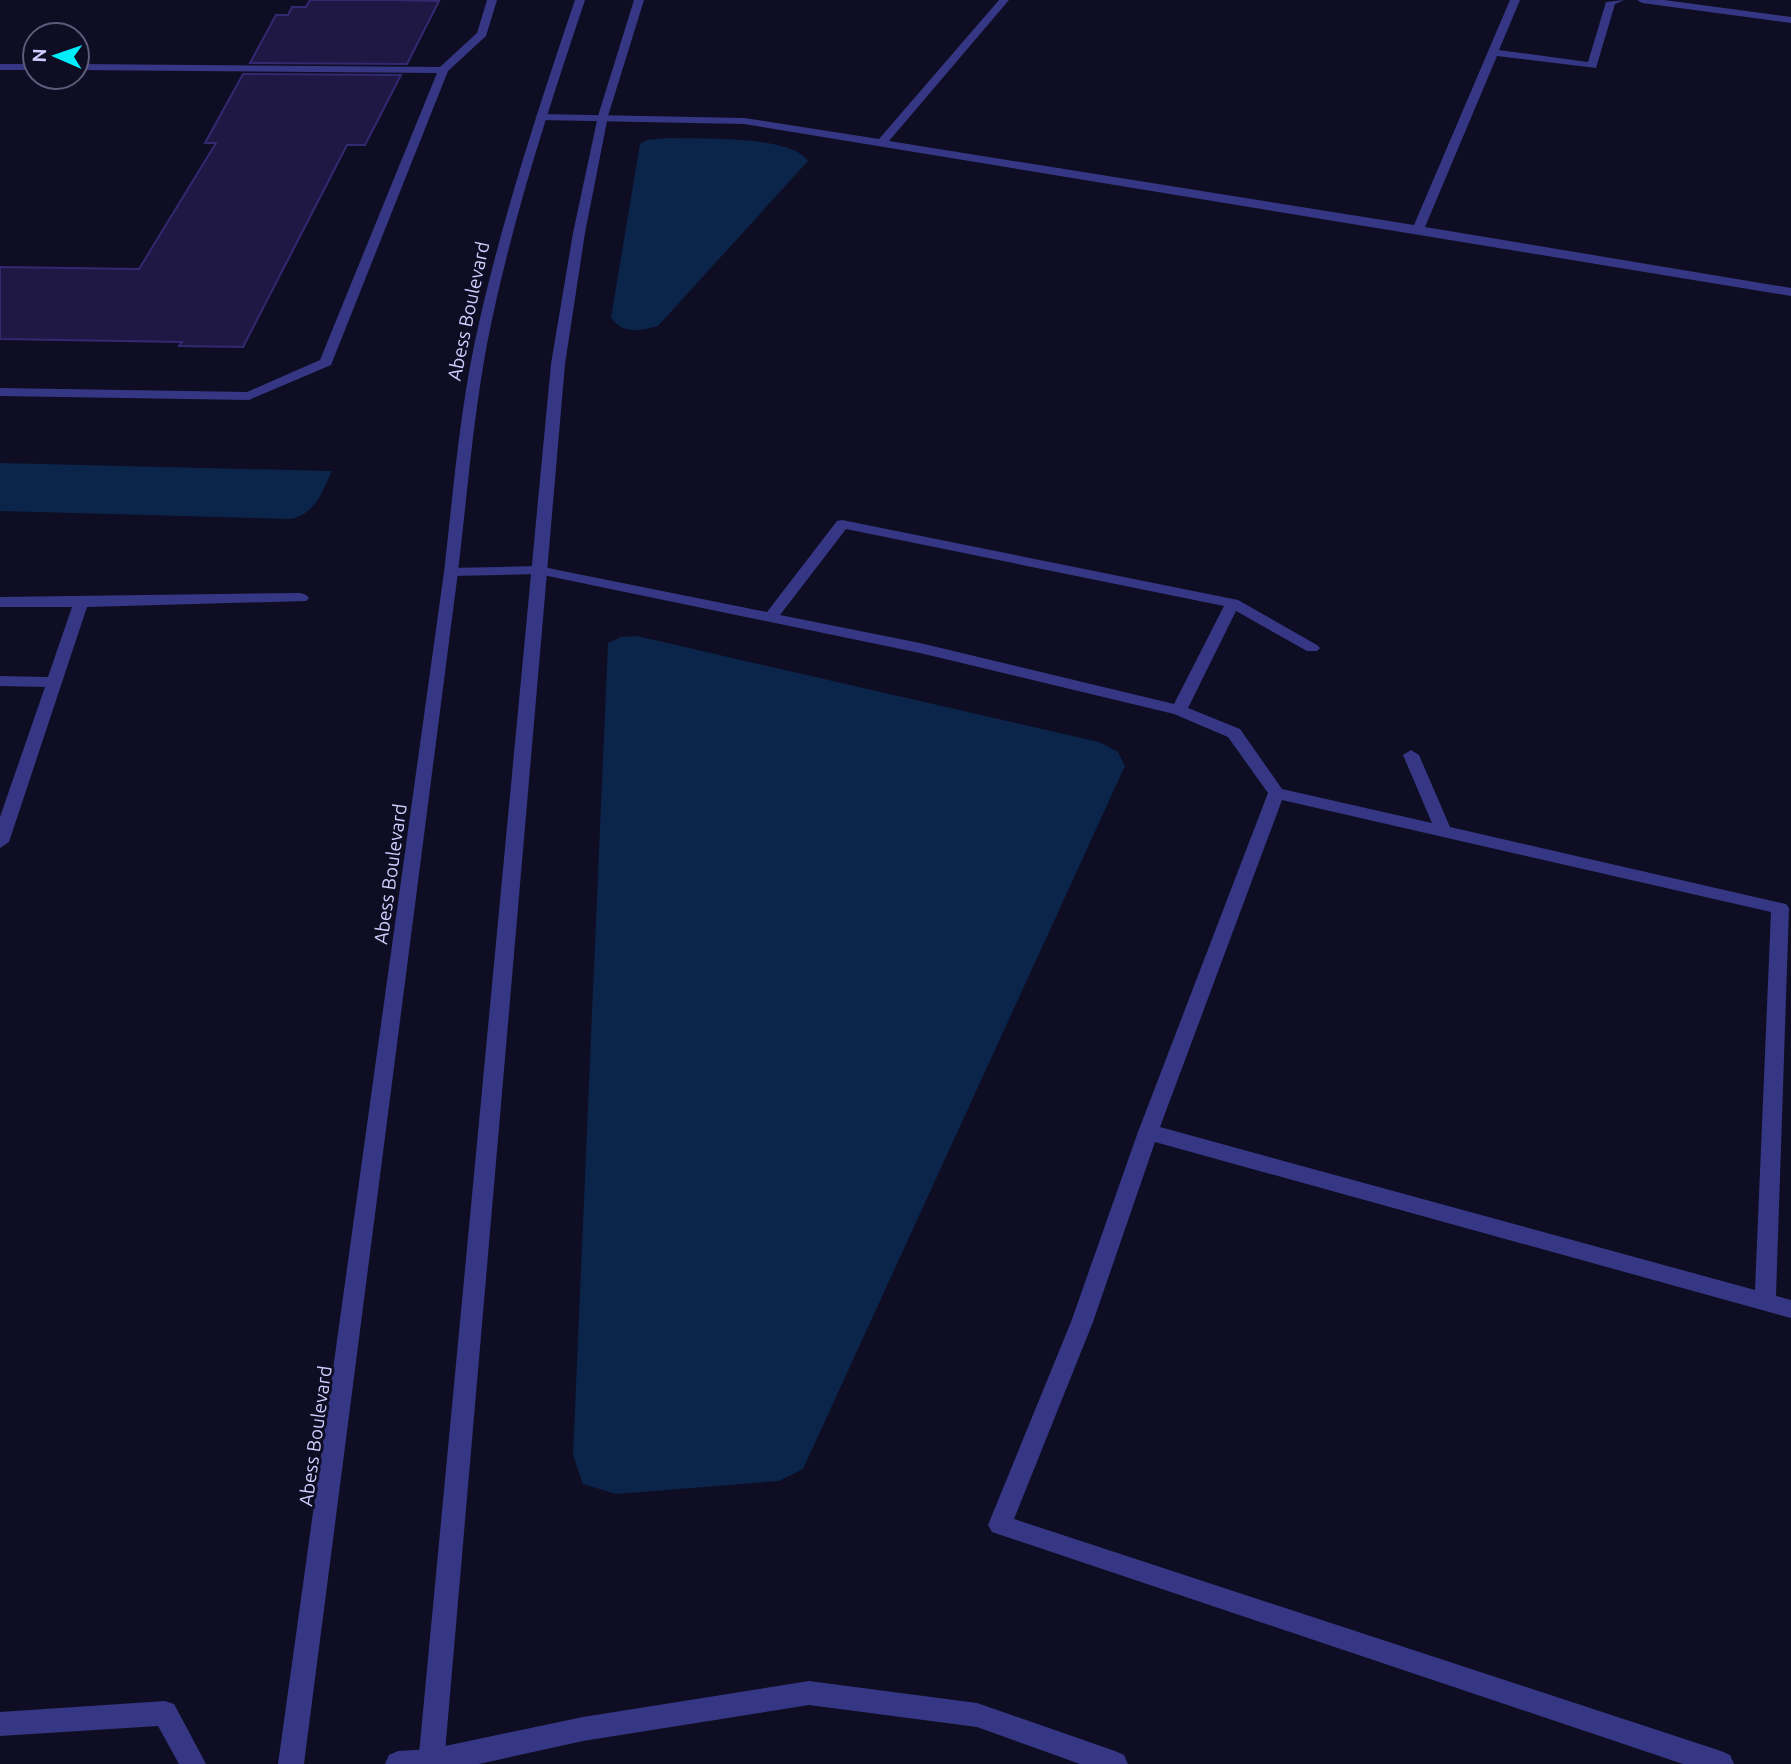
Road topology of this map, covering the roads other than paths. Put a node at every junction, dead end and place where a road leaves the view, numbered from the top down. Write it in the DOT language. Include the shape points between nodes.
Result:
graph roads {
  1 [pos="492,0"];
  2 [pos="580,0"];
  3 [pos="639,0"];
  4 [pos="1003,0"];
  5 [pos="1515,0"];
  6 [pos="1619,0"];
  7 [pos="1642,0"];
  8 [pos="1791,20"];
  9 [pos="1493,52"];
  10 [pos="0,66"];
  11 [pos="21,67"];
  12 [pos="91,67"];
  13 [pos="443,70"];
  14 [pos="603,116"];
  15 [pos="540,117"];
  16 [pos="883,141"];
  17 [pos="1418,229"];
  18 [pos="1791,292"];
  19 [pos="0,392"];
  20 [pos="538,570"];
  21 [pos="451,572"];
  22 [pos="301,598"];
  23 [pos="0,601"];
  24 [pos="81,603"];
  25 [pos="1233,603"];
  26 [pos="770,618"];
  27 [pos="1312,648"];
  28 [pos="0,681"];
  29 [pos="55,682"];
  30 [pos="1178,710"];
  31 [pos="1411,755"];
  32 [pos="1276,793"];
  33 [pos="1444,832"];
  34 [pos="0,842"];
  35 [pos="1785,909"];
  36 [pos="1148,1132"];
  37 [pos="1765,1302"];
  38 [pos="1791,1309"];
  39 [pos="0,1724"];
  40 [pos="431,1763"];
  41 [pos="193,1764"];
  42 [pos="291,1764"];
  43 [pos="398,1764"];
  44 [pos="1115,1764"];
  45 [pos="1721,1764"];
  1 -- 13 [label="street" via="482,34"];
  2 -- 15 [label="street, Abess Boulevard"];
  3 -- 14 [label="street"];
  4 -- 16 [label="street"];
  5 -- 9 [label="street"];
  6 -- 9 [label="street" via="1611,2 1592,66"];
  7 -- 8 [label="street"];
  9 -- 17 [label="street"];
  10 -- 11 [label="street"];
  12 -- 13 [label="street"];
  13 -- 19 [label="street" via="326,362 249,396"];
  14 -- 15 [label="street"];
  14 -- 16 [label="street" via="744,121"];
  14 -- 20 [label="street" via="558,364"];
  15 -- 21 [label="street, Abess Boulevard" via="502,250 472,393"];
  16 -- 17 [label="street"];
  17 -- 18 [label="street"];
  20 -- 21 [label="street"];
  20 -- 26 [label="street"];
  20 -- 40 [label="street"];
  21 -- 42 [label="street, Abess Boulevard"];
  22 -- 24 [label="street"];
  23 -- 24 [label="street"];
  24 -- 29 [label="street"];
  25 -- 26 [label="street" via="842,524"];
  25 -- 27 [label="street"];
  25 -- 30 [label="street"];
  26 -- 30 [label="street" via="920,648"];
  28 -- 29 [label="street"];
  29 -- 34 [label="street"];
  30 -- 32 [label="street" via="1234,733"];
  31 -- 33 [label="street"];
  32 -- 33 [label="street"];
  32 -- 36 [label="street"];
  33 -- 35 [label="street"];
  35 -- 37 [label="street"];
  36 -- 37 [label="street"];
  36 -- 45 [label="street" via="1082,1322 1000,1525"];
  37 -- 38 [label="street"];
  39 -- 41 [label="street" via="164,1713"];
  40 -- 43 [label="street"];
  40 -- 44 [label="street" via="583,1729 809,1693 977,1715"];
}
